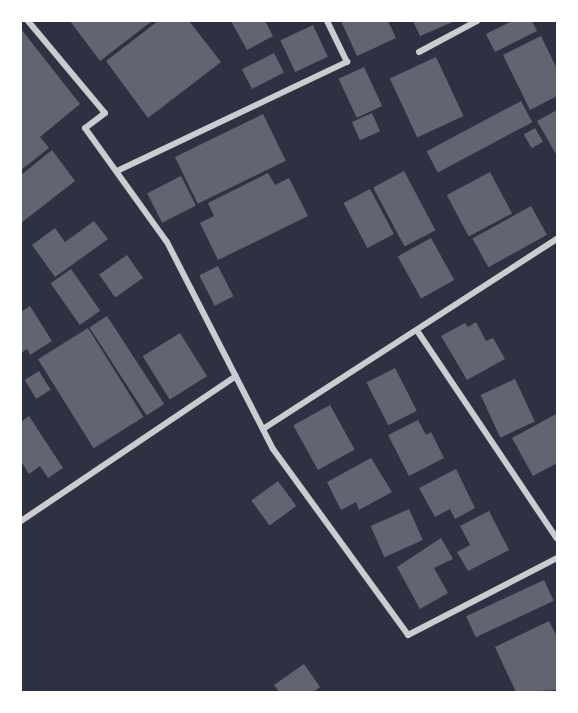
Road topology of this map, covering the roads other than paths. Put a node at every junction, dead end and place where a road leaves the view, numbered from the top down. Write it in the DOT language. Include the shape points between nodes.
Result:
graph roads {
  1 [pos="28,21"];
  2 [pos="327,21"];
  3 [pos="477,21"];
  4 [pos="419,52"];
  5 [pos="117,171"];
  6 [pos="557,239"];
  7 [pos="418,332"];
  8 [pos="237,376"];
  9 [pos="263,429"];
  10 [pos="21,521"];
  11 [pos="557,539"];
  12 [pos="557,558"];
  1 -- 5 [label="street" via="105,113 86,128"];
  2 -- 5 [label="street" via="347,63"];
  3 -- 4 [label="street"];
  5 -- 8 [label="street" via="167,242"];
  6 -- 7 [label="street"];
  7 -- 9 [label="street"];
  7 -- 11 [label="street"];
  8 -- 9 [label="street"];
  8 -- 10 [label="street"];
  9 -- 12 [label="street" via="273,449 408,635"];
}
